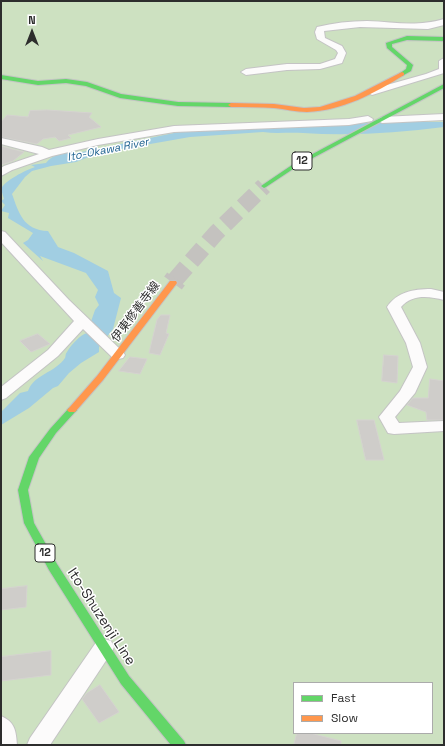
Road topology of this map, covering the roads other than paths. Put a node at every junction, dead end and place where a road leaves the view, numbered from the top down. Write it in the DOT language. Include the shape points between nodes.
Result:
graph roads {
  1 [pos="444,22"];
  2 [pos="444,39"];
  3 [pos="444,61"];
  4 [pos="246,72"];
  5 [pos="1,77"];
  6 [pos="444,86"];
  7 [pos="364,93"];
  8 [pos="444,117"];
  9 [pos="374,121"];
  10 [pos="1,141"];
  11 [pos="48,154"];
  12 [pos="1,173"];
  13 [pos="264,186"];
  14 [pos="1,235"];
  15 [pos="173,283"];
  16 [pos="444,296"];
  17 [pos="82,321"];
  18 [pos="118,355"];
  19 [pos="1,396"];
  20 [pos="444,426"];
  21 [pos="104,647"];
  22 [pos="1,726"];
  23 [pos="6,745"];
  24 [pos="38,745"];
  25 [pos="179,745"];
  1 -- 4 [label="street" via="428,26 365,24 320,29 321,39 339,48 342,53 339,61 322,66"];
  2 -- 7 [label="main road" via="407,38 389,43 389,47 410,65 409,70"];
  3 -- 7 [label="street" via="444,70"];
  5 -- 7 [label="main road" via="38,83 66,81 87,84 120,96 178,104 274,106 306,110 347,101"];
  6 -- 9 [label="main road, 12"];
  8 -- 9 [label="street"];
  9 -- 11 [label="street" via="174,129 98,142"];
  9 -- 13 [label="main road, 12"];
  10 -- 11 [label="street" via="38,149"];
  11 -- 12 [label="street" via="8,168"];
  14 -- 17 [label="street"];
  15 -- 18 [label="main road, 伊東修善寺線 / 12"];
  16 -- 20 [label="street" via="434,293 405,296 394,307 413,343 420,367 407,394 387,417 394,429"];
  17 -- 18 [label="street"];
  17 -- 19 [label="street" via="53,353"];
  18 -- 21 [label="main road, Ito-Shuzenji Line / 12" via="34,457 24,490 29,523 53,567"];
  21 -- 24 [label="street"];
  21 -- 25 [label="main road, Ito-Shuzenji Line / 12" via="125,680"];
  22 -- 23 [label="street" via="5,730"];
}
